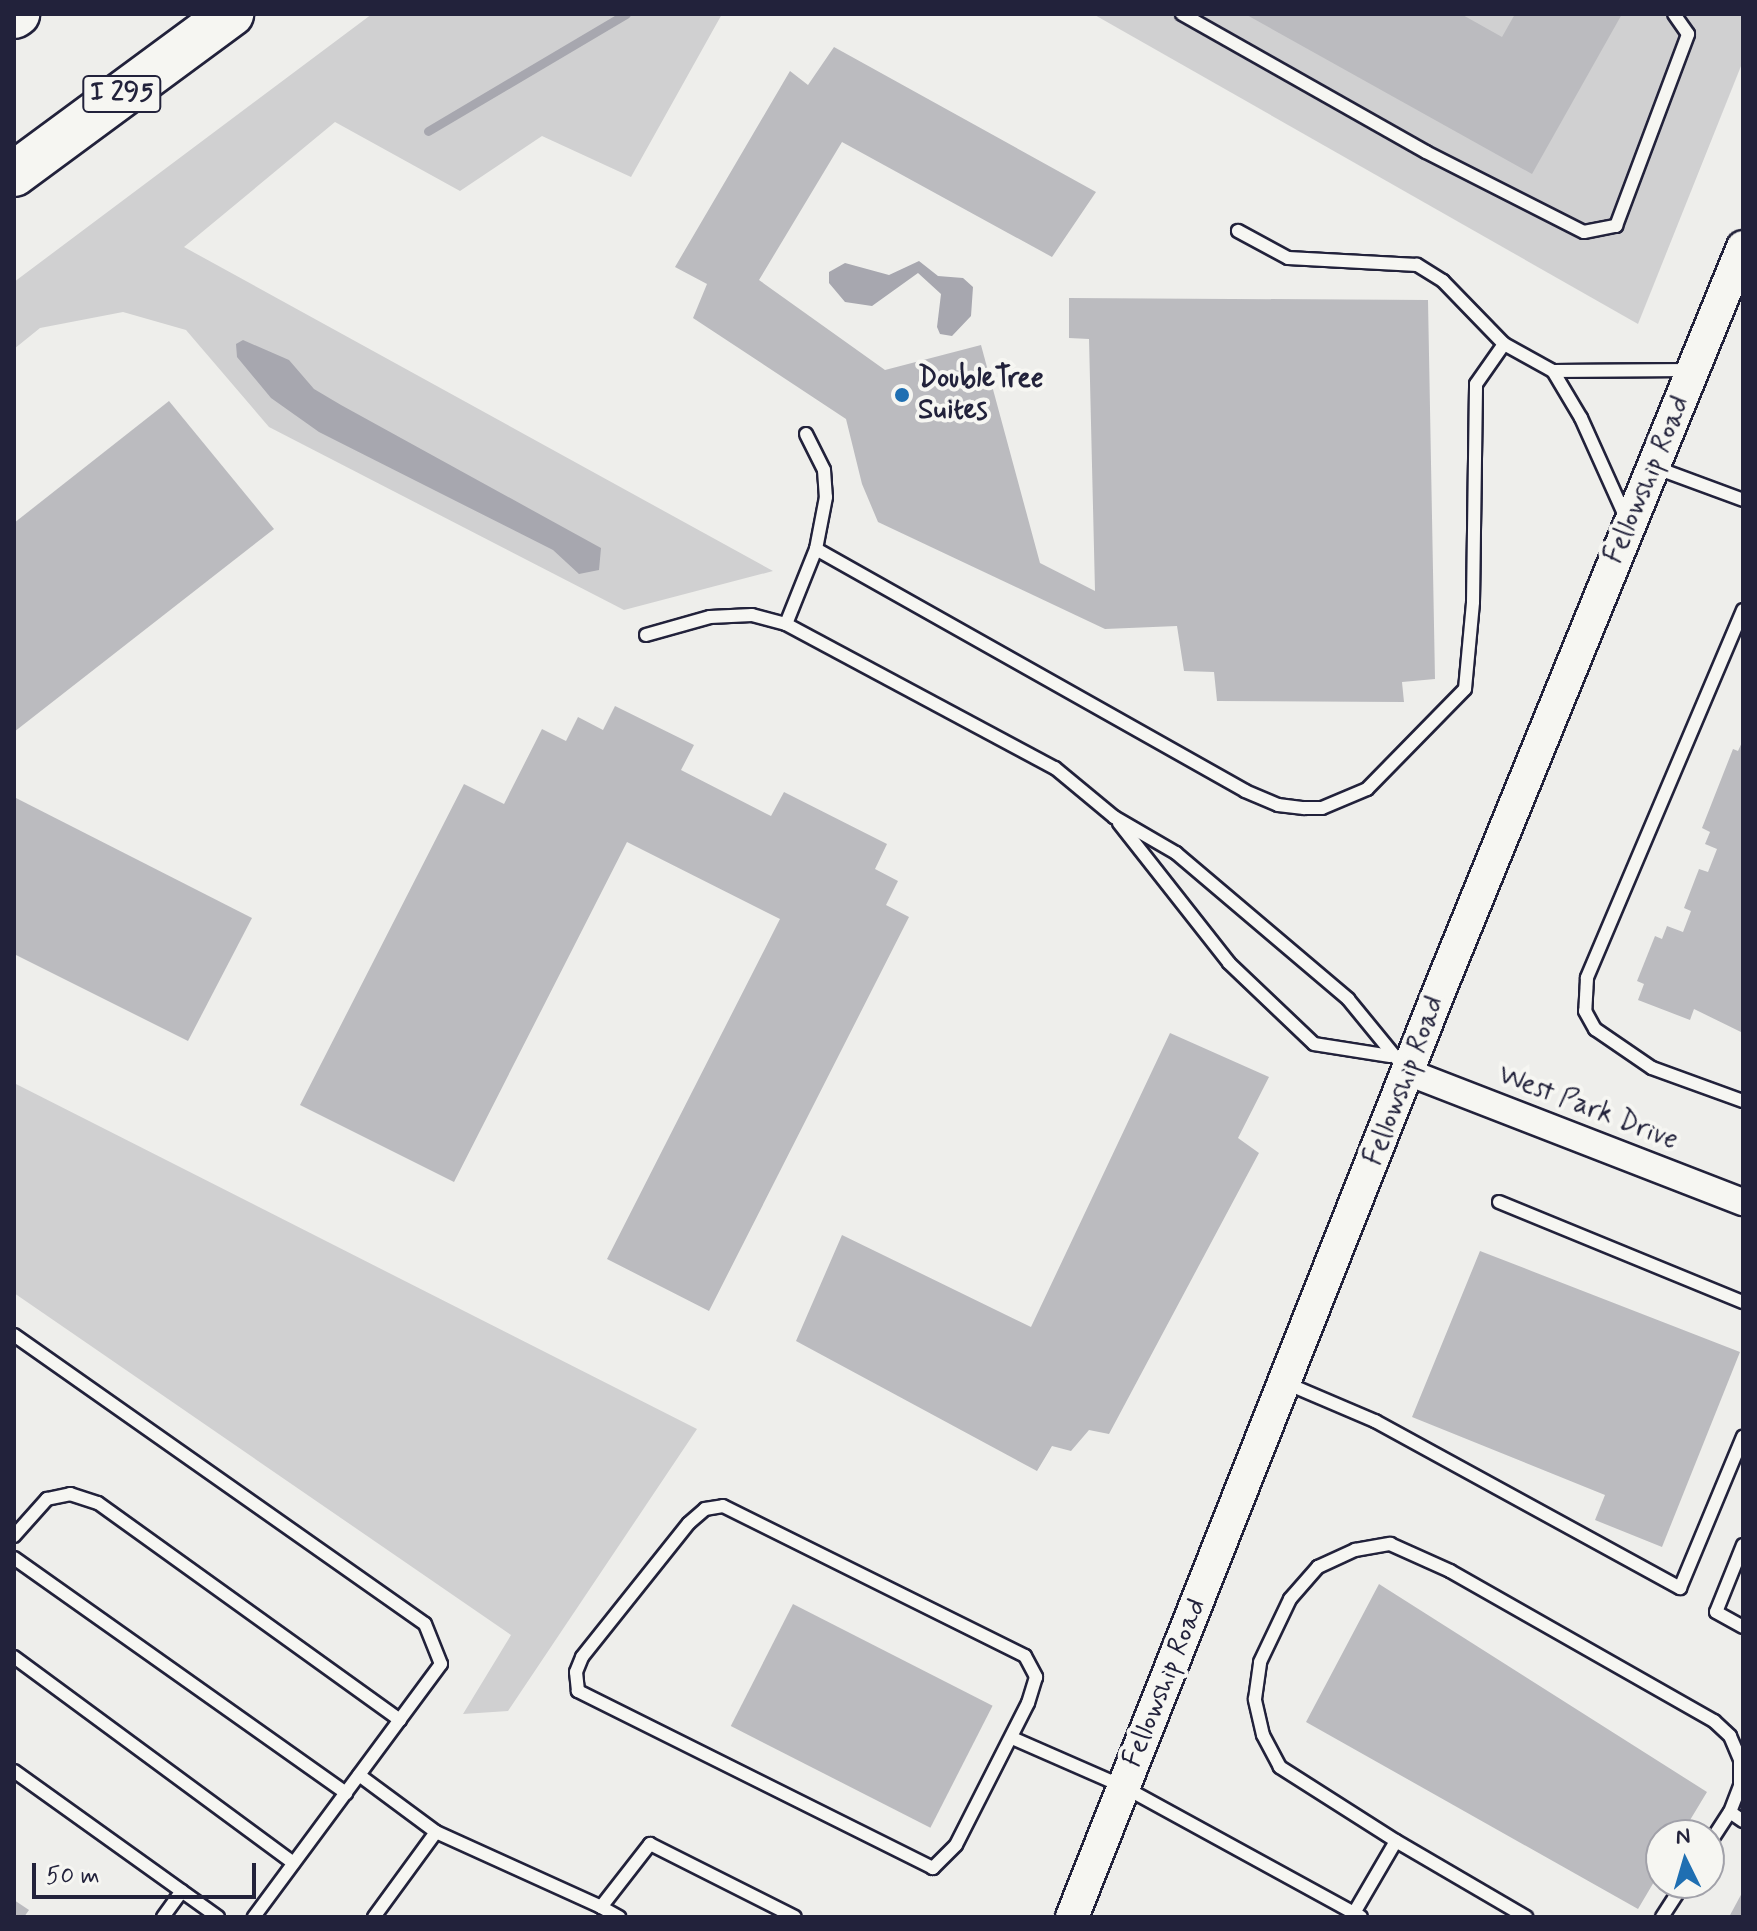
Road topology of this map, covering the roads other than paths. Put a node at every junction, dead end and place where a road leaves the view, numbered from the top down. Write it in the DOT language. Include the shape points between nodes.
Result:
graph roads {
  1 [pos="231,14"];
  2 [pos="1182,14"];
  3 [pos="1674,14"];
  4 [pos="14,174"];
  5 [pos="1238,231"];
  6 [pos="1743,247"];
  7 [pos="1504,344"];
  8 [pos="1694,370"];
  9 [pos="1553,371"];
  10 [pos="806,434"];
  11 [pos="1654,467"];
  12 [pos="1743,500"];
  13 [pos="1629,526"];
  14 [pos="816,549"];
  15 [pos="1743,610"];
  16 [pos="786,624"];
  17 [pos="646,635"];
  18 [pos="1114,817"];
  19 [pos="1400,1064"];
  20 [pos="1743,1101"];
  21 [pos="1499,1202"];
  22 [pos="1743,1202"];
  23 [pos="1743,1302"];
  24 [pos="14,1335"];
  25 [pos="1286,1383"];
  26 [pos="1743,1437"];
  27 [pos="14,1536"];
  28 [pos="1743,1545"];
  29 [pos="14,1558"];
  30 [pos="1743,1627"];
  31 [pos="14,1657"];
  32 [pos="400,1720"];
  33 [pos="1012,1738"];
  34 [pos="14,1771"];
  35 [pos="359,1775"];
  36 [pos="1124,1787"];
  37 [pos="346,1793"];
  38 [pos="1730,1812"];
  39 [pos="1725,1820"];
  40 [pos="1743,1821"];
  41 [pos="436,1832"];
  42 [pos="1396,1841"];
  43 [pos="293,1863"];
  44 [pos="182,1891"];
  45 [pos="1674,1899"];
  46 [pos="601,1907"];
  47 [pos="1357,1915"];
  48 [pos="163,1917"];
  49 [pos="218,1917"];
  50 [pos="254,1917"];
  51 [pos="374,1917"];
  52 [pos="619,1917"];
  53 [pos="795,1917"];
  54 [pos="1072,1917"];
  55 [pos="1526,1917"];
  56 [pos="1662,1917"];
  1 -- 4 [label="highway, I 295"];
  2 -- 3 [label="lane" via="1426,152 1584,232 1616,226 1688,34"];
  5 -- 7 [label="lane" via="1288,258 1417,265 1443,281"];
  6 -- 8 [label="street, Fellowship Road"];
  7 -- 9 [label="lane"];
  7 -- 14 [label="lane" via="1476,384 1473,602 1465,689 1367,789 1322,808 1278,805 1245,791"];
  8 -- 9 [label="lane"];
  8 -- 11 [label="street, Fellowship Road"];
  9 -- 13 [label="lane" via="1581,418"];
  10 -- 14 [label="lane" via="824,470 826,497"];
  11 -- 12 [label="lane"];
  11 -- 13 [label="street, Fellowship Road"];
  13 -- 19 [label="street, Fellowship Road"];
  14 -- 16 [label="lane"];
  15 -- 20 [label="lane" via="1587,978 1585,1011 1595,1029 1652,1068"];
  16 -- 17 [label="lane" via="752,615 710,617"];
  16 -- 18 [label="lane" via="1055,768"];
  18 -- 19 [label="lane" via="1176,853 1348,999"];
  18 -- 19 [label="lane" via="1220,952 1314,1044"];
  19 -- 22 [label="street, West Park Drive"];
  19 -- 25 [label="street, Fellowship Road"];
  21 -- 23 [label="lane"];
  24 -- 32 [label="lane" via="425,1624 441,1664"];
  25 -- 26 [label="lane" via="1375,1421 1680,1588"];
  25 -- 36 [label="street, Fellowship Road"];
  27 -- 32 [label="lane" via="47,1499 70,1494 98,1503"];
  28 -- 30 [label="lane" via="1716,1612"];
  29 -- 37 [label="lane"];
  31 -- 43 [label="lane"];
  32 -- 35 [label="lane"];
  33 -- 33 [label="lane" via="1036,1677 1025,1656 723,1506 705,1509 689,1523 582,1657 576,1672 578,1691 933,1868 952,1852"];
  33 -- 36 [label="lane"];
  34 -- 44 [label="lane"];
  35 -- 37 [label="lane"];
  35 -- 41 [label="lane"];
  36 -- 47 [label="lane"];
  36 -- 54 [label="street, Fellowship Road"];
  37 -- 43 [label="lane"];
  38 -- 39 [label="lane"];
  38 -- 40 [label="lane"];
  38 -- 42 [label="lane" via="1740,1786 1740,1760 1730,1736 1714,1721 1450,1571 1390,1544 1355,1550 1318,1567 1290,1599 1260,1662 1255,1699 1263,1735 1280,1767"];
  41 -- 46 [label="lane"];
  41 -- 51 [label="lane"];
  42 -- 47 [label="lane"];
  42 -- 55 [label="lane"];
  43 -- 50 [label="lane"];
  44 -- 48 [label="lane"];
  44 -- 49 [label="lane"];
  45 -- 56 [label="lane"];
  46 -- 52 [label="lane"];
  46 -- 53 [label="lane" via="650,1844"];
}
